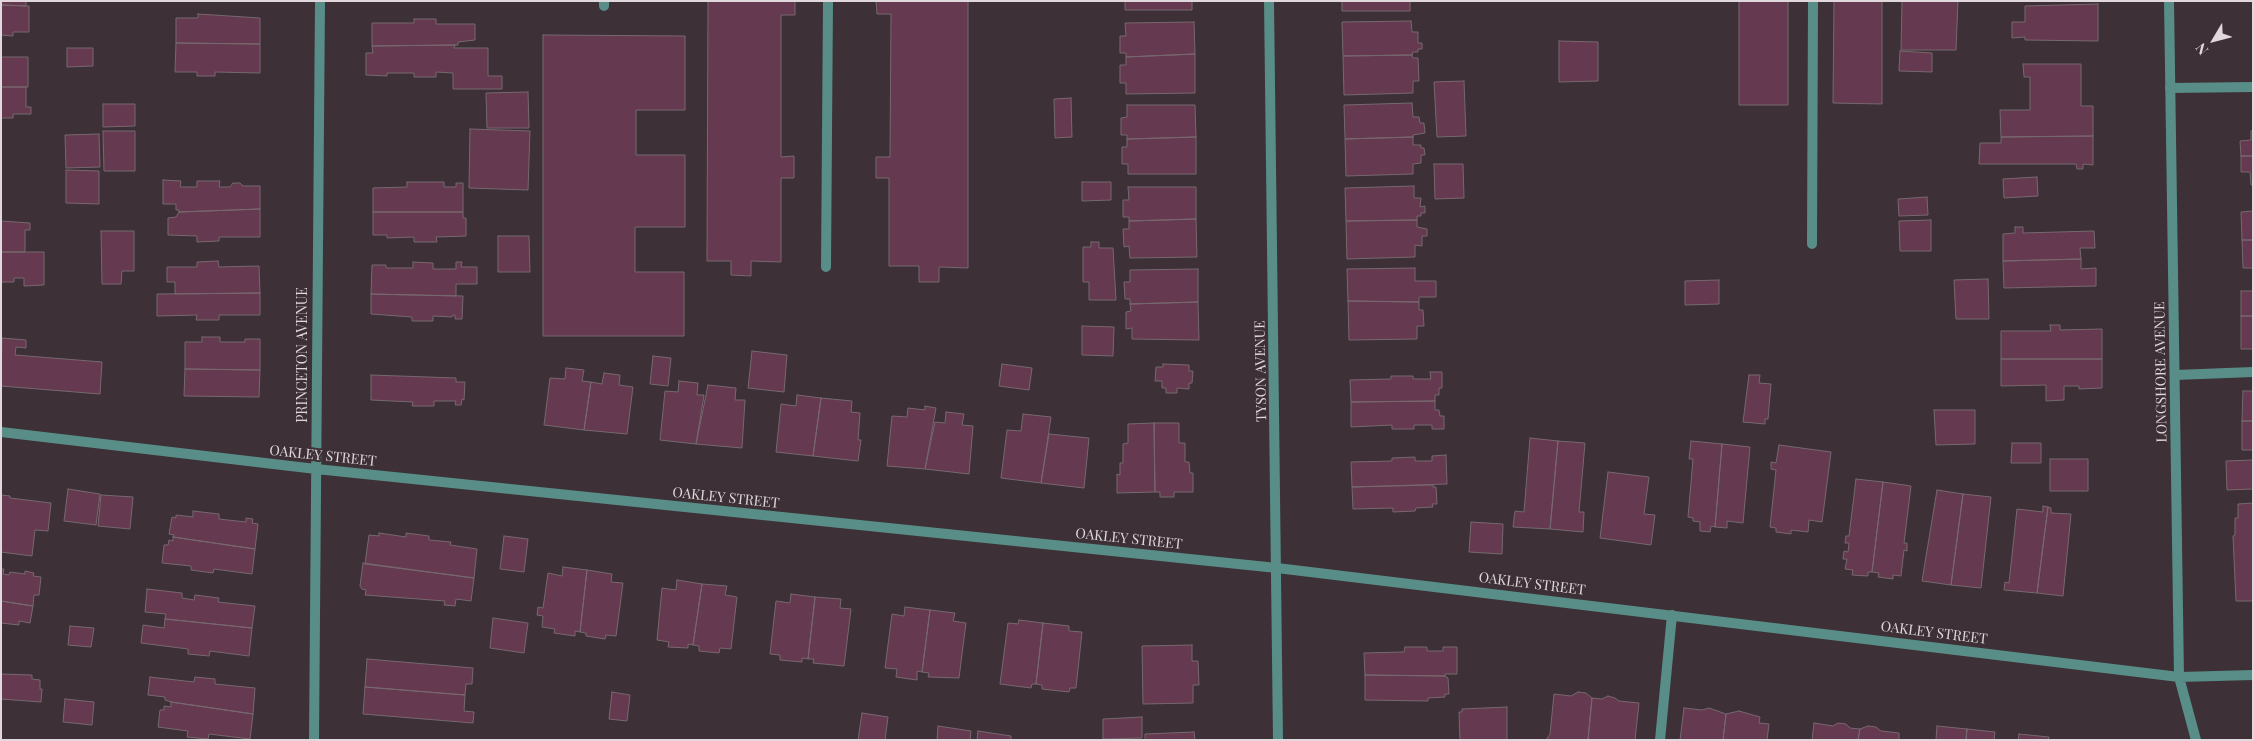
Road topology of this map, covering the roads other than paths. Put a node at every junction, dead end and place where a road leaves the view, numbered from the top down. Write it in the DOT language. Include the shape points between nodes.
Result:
graph roads {
  1 [pos="320,1"];
  2 [pos="828,1"];
  3 [pos="1269,1"];
  4 [pos="1813,1"];
  5 [pos="2169,1"];
  6 [pos="2253,87"];
  7 [pos="2170,88"];
  8 [pos="1812,244"];
  9 [pos="826,267"];
  10 [pos="2253,372"];
  11 [pos="2175,375"];
  12 [pos="1,432"];
  13 [pos="316,470"];
  14 [pos="1277,568"];
  15 [pos="1672,615"];
  16 [pos="2253,675"];
  17 [pos="2179,677"];
  18 [pos="314,740"];
  19 [pos="1278,740"];
  20 [pos="1660,740"];
  21 [pos="2196,740"];
  1 -- 13 [label="street, PRINCETON AVENUE"];
  2 -- 9 [label="street"];
  3 -- 14 [label="street, TYSON AVENUE"];
  4 -- 8 [label="street"];
  5 -- 7 [label="street, LONGSHORE AVENUE"];
  6 -- 7 [label="street"];
  7 -- 11 [label="street, LONGSHORE AVENUE"];
  10 -- 11 [label="street"];
  11 -- 17 [label="street, LONGSHORE AVENUE"];
  12 -- 13 [label="street, OAKLEY STREET"];
  13 -- 14 [label="street, OAKLEY STREET"];
  13 -- 18 [label="street, PRINCETON AVENUE"];
  14 -- 15 [label="street, OAKLEY STREET"];
  14 -- 19 [label="street, TYSON AVENUE"];
  15 -- 17 [label="street, OAKLEY STREET"];
  15 -- 20 [label="street"];
  16 -- 17 [label="street, OAKLEY STREET"];
  17 -- 21 [label="street, LONGSHORE AVENUE"];
}
